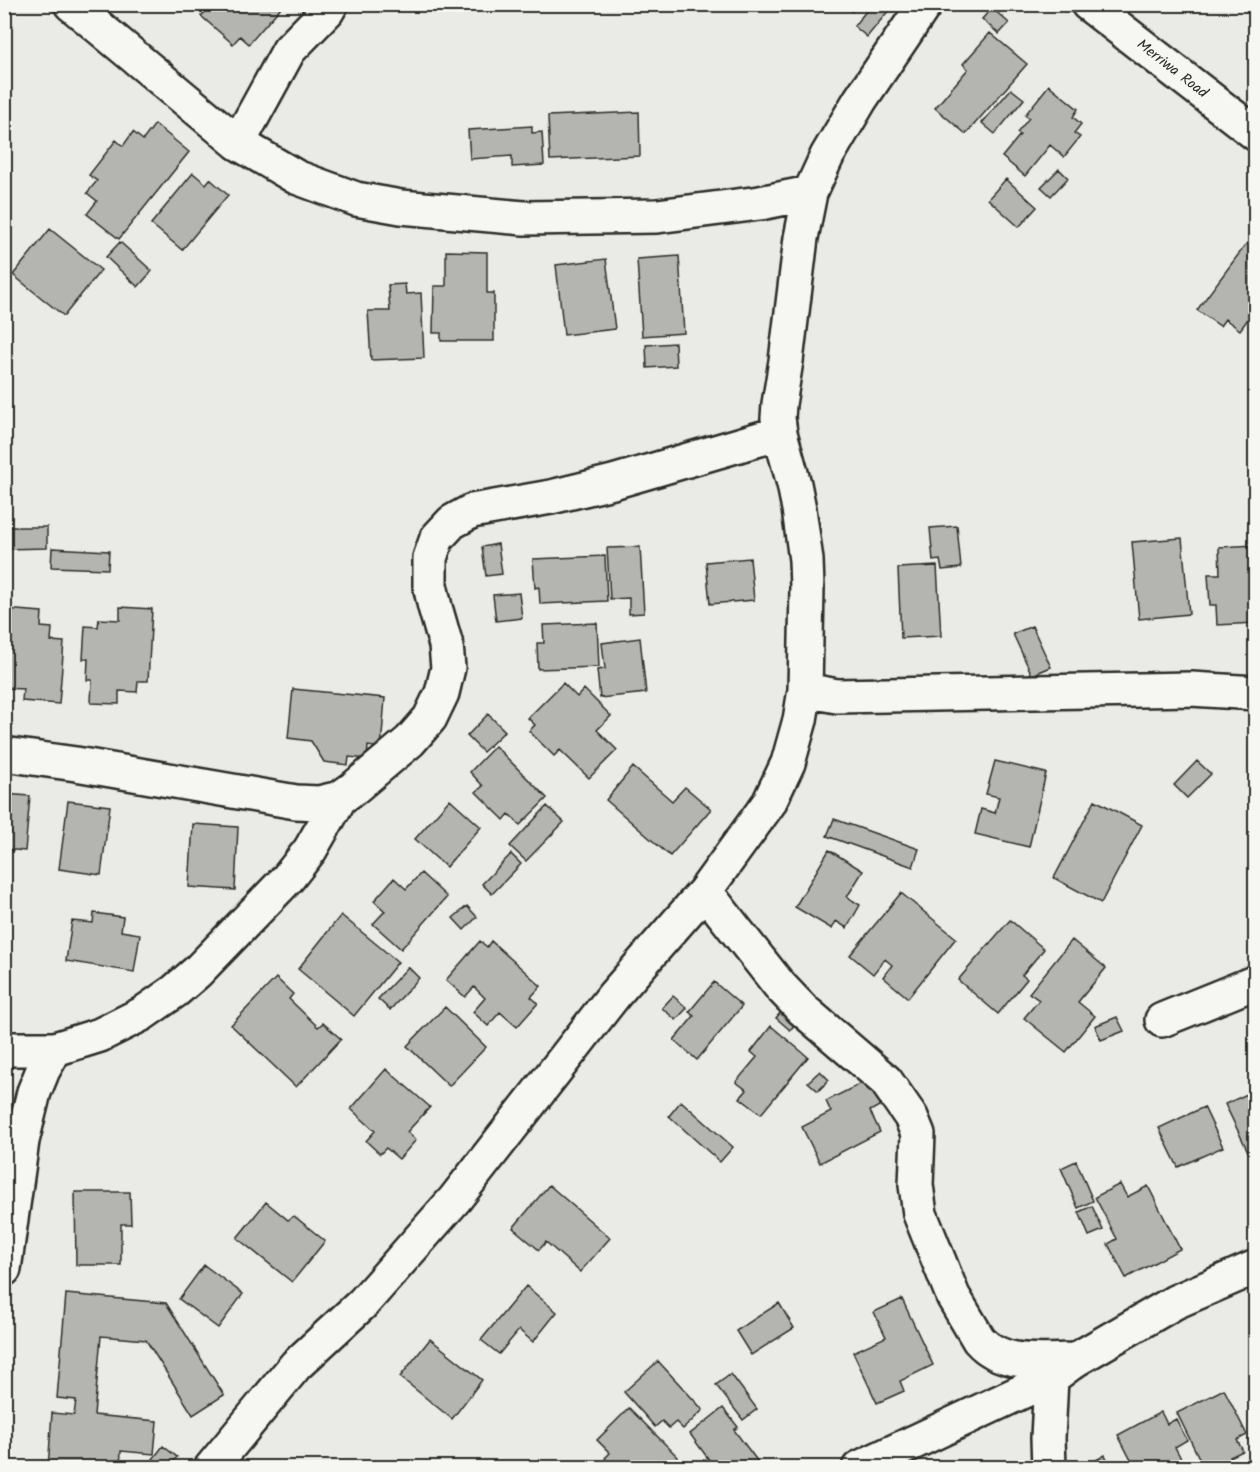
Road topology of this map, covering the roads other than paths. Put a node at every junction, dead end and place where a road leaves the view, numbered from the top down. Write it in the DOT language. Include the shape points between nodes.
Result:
graph roads {
  1 [pos="71,4"];
  2 [pos="331,4"];
  3 [pos="925,4"];
  4 [pos="1088,4"];
  5 [pos="1256,134"];
  6 [pos="238,143"];
  7 [pos="810,193"];
  8 [pos="780,433"];
  9 [pos="805,690"];
  10 [pos="1256,693"];
  11 [pos="4,754"];
  12 [pos="340,798"];
  13 [pos="705,891"];
  14 [pos="1256,982"];
  15 [pos="1162,1020"];
  16 [pos="4,1049"];
  17 [pos="55,1049"];
  18 [pos="1256,1267"];
  19 [pos="4,1269"];
  20 [pos="1063,1369"];
  21 [pos="211,1467"];
  22 [pos="859,1467"];
  23 [pos="1049,1467"];
  1 -- 6 [label="street"];
  2 -- 6 [label="street" via="289,50"];
  3 -- 7 [label="street" via="860,100"];
  4 -- 5 [label="street, Merriwa Road"];
  6 -- 7 [label="street" via="296,177 356,199 400,207 524,218 657,216"];
  7 -- 8 [label="street" via="779,404"];
  8 -- 9 [label="street" via="798,501 806,561"];
  8 -- 12 [label="street" via="613,482 472,510 452,522 437,538 430,558 430,585 446,645 448,668 442,693 430,718 410,741"];
  9 -- 10 [label="street" via="837,696 1191,689"];
  9 -- 13 [label="street" via="788,763 769,803"];
  11 -- 12 [label="street" via="296,802 319,803"];
  12 -- 17 [label="street" via="310,850 288,878 175,991 142,1014 100,1035"];
  13 -- 20 [label="street" via="780,986 886,1081 911,1118 918,1134 916,1185 920,1214 952,1296 979,1340 994,1353 1014,1360"];
  13 -- 21 [label="street" via="615,994 455,1199 363,1303 296,1365"];
  14 -- 15 [label="street"];
  16 -- 17 [label="street"];
  17 -- 19 [label="street" via="34,1092 22,1141"];
  18 -- 20 [label="street" via="1175,1302"];
  20 -- 22 [label="street"];
  20 -- 23 [label="street" via="1048,1438"];
}
